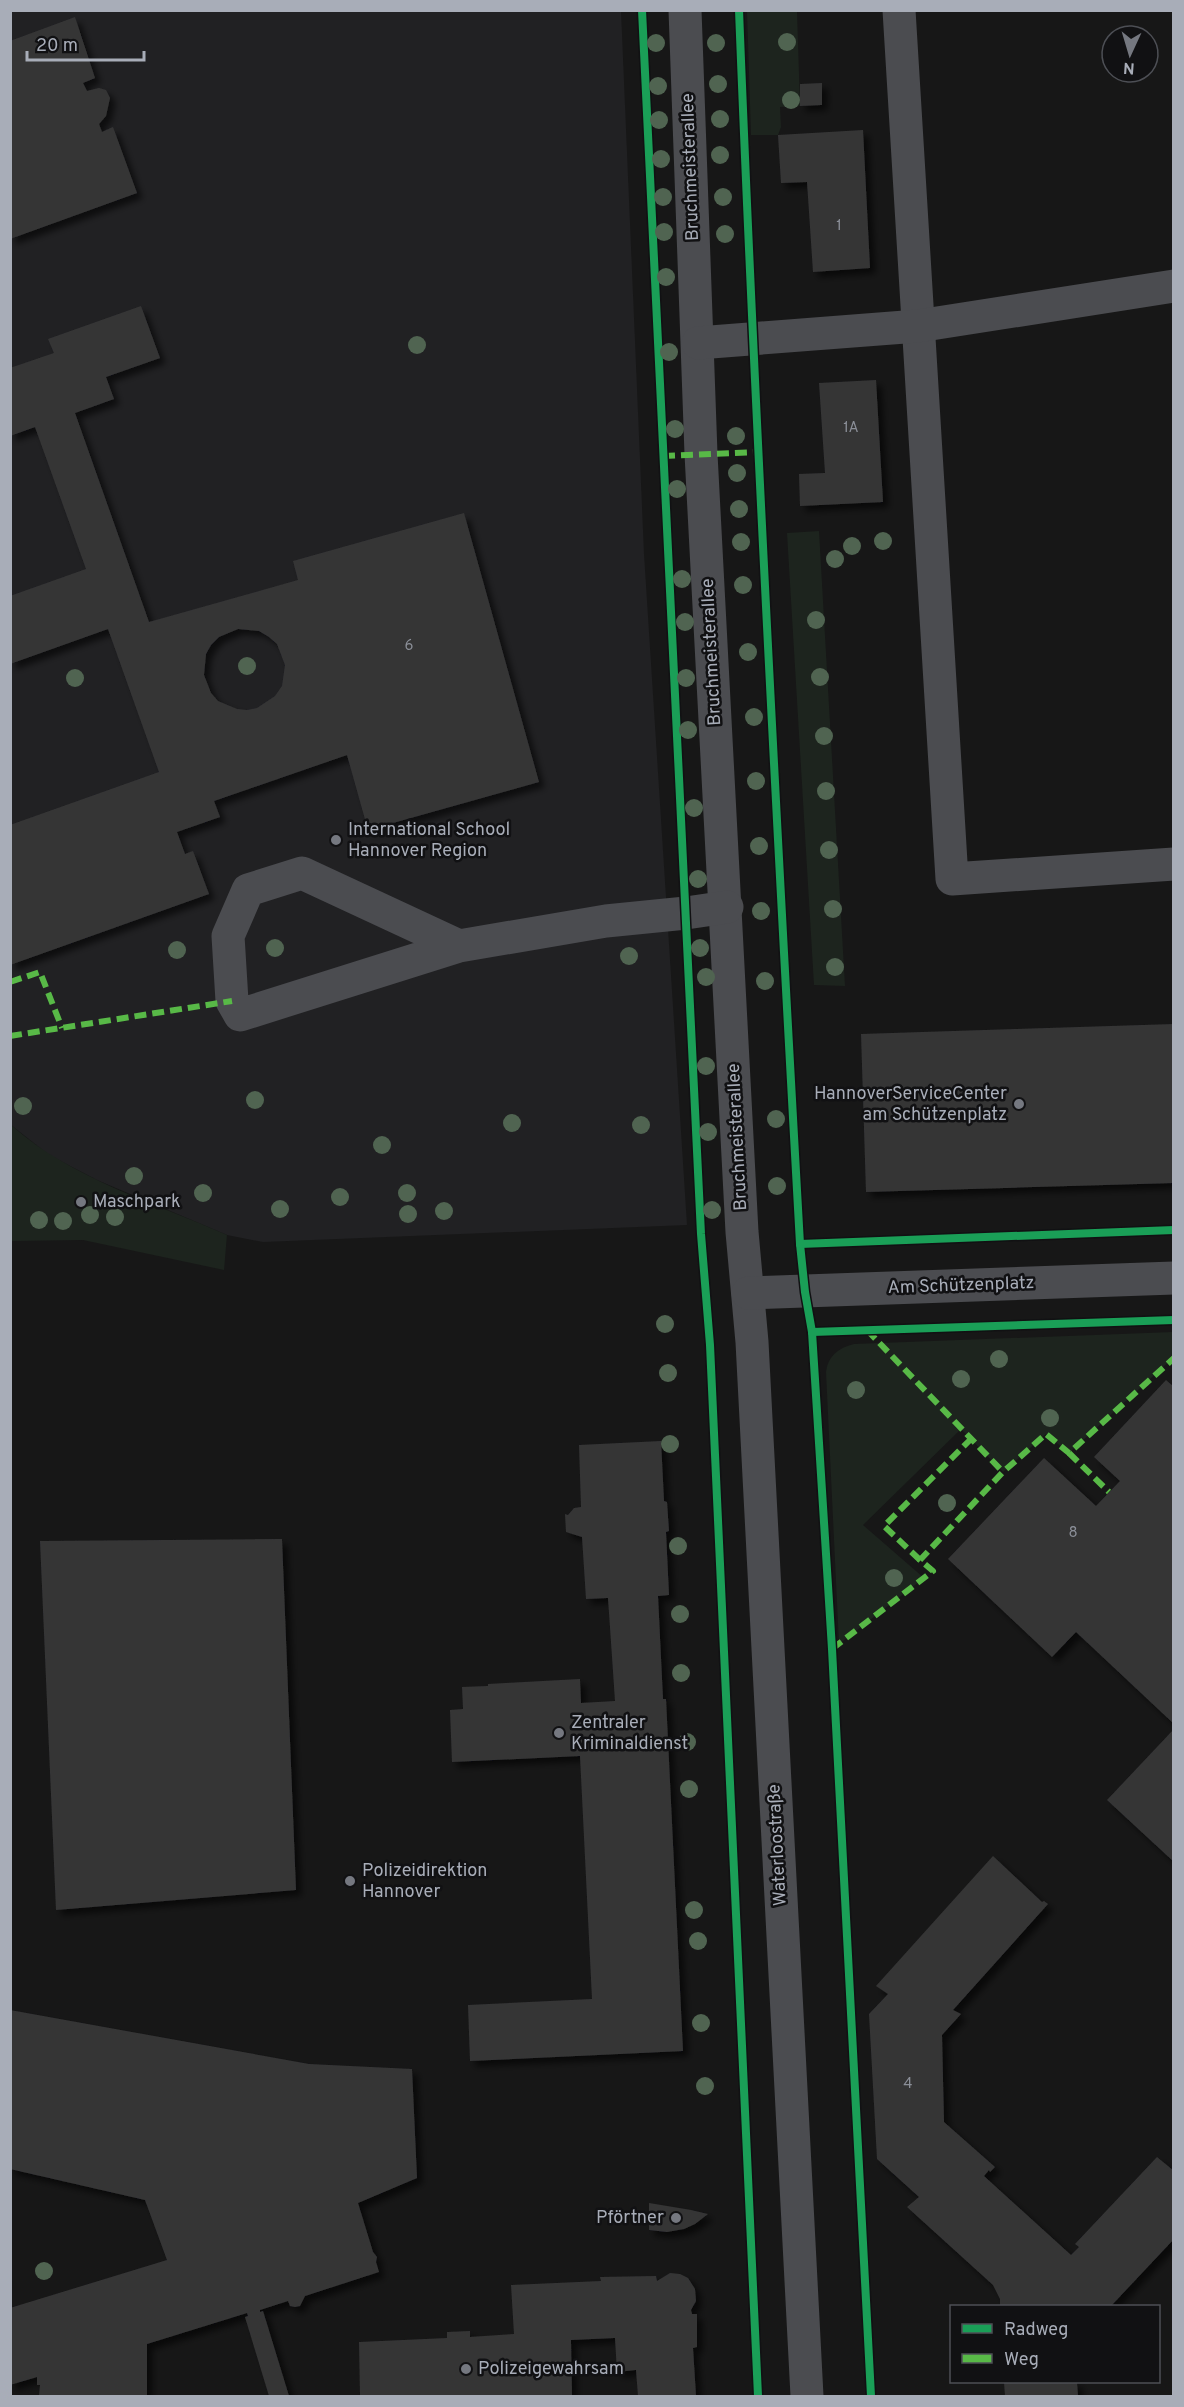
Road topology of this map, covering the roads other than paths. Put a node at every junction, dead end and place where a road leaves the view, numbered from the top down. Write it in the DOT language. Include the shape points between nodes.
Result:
graph roads {
  1 [pos="685,10"];
  2 [pos="899,10"];
  3 [pos="1173,286"];
  4 [pos="918,326"];
  5 [pos="698,343"];
  6 [pos="1173,864"];
  7 [pos="727,907"];
  8 [pos="459,946"];
  9 [pos="1173,1278"];
  10 [pos="748,1293"];
  11 [pos="807,2397"];
  1 -- 5 [label="street, Bruchmeisterallee"];
  2 -- 4 [label="street"];
  3 -- 4 [label="street"];
  4 -- 5 [label="street"];
  4 -- 6 [label="street" via="952,879"];
  5 -- 7 [label="street, Bruchmeisterallee"];
  7 -- 8 [label="street" via="606,921"];
  7 -- 10 [label="street, Bruchmeisterallee"];
  8 -- 8 [label="street" via="240,1016 232,1000 228,936 248,890 302,873"];
  9 -- 10 [label="street, Am Schützenplatz"];
  10 -- 11 [label="street, Waterloostraße"];
}
